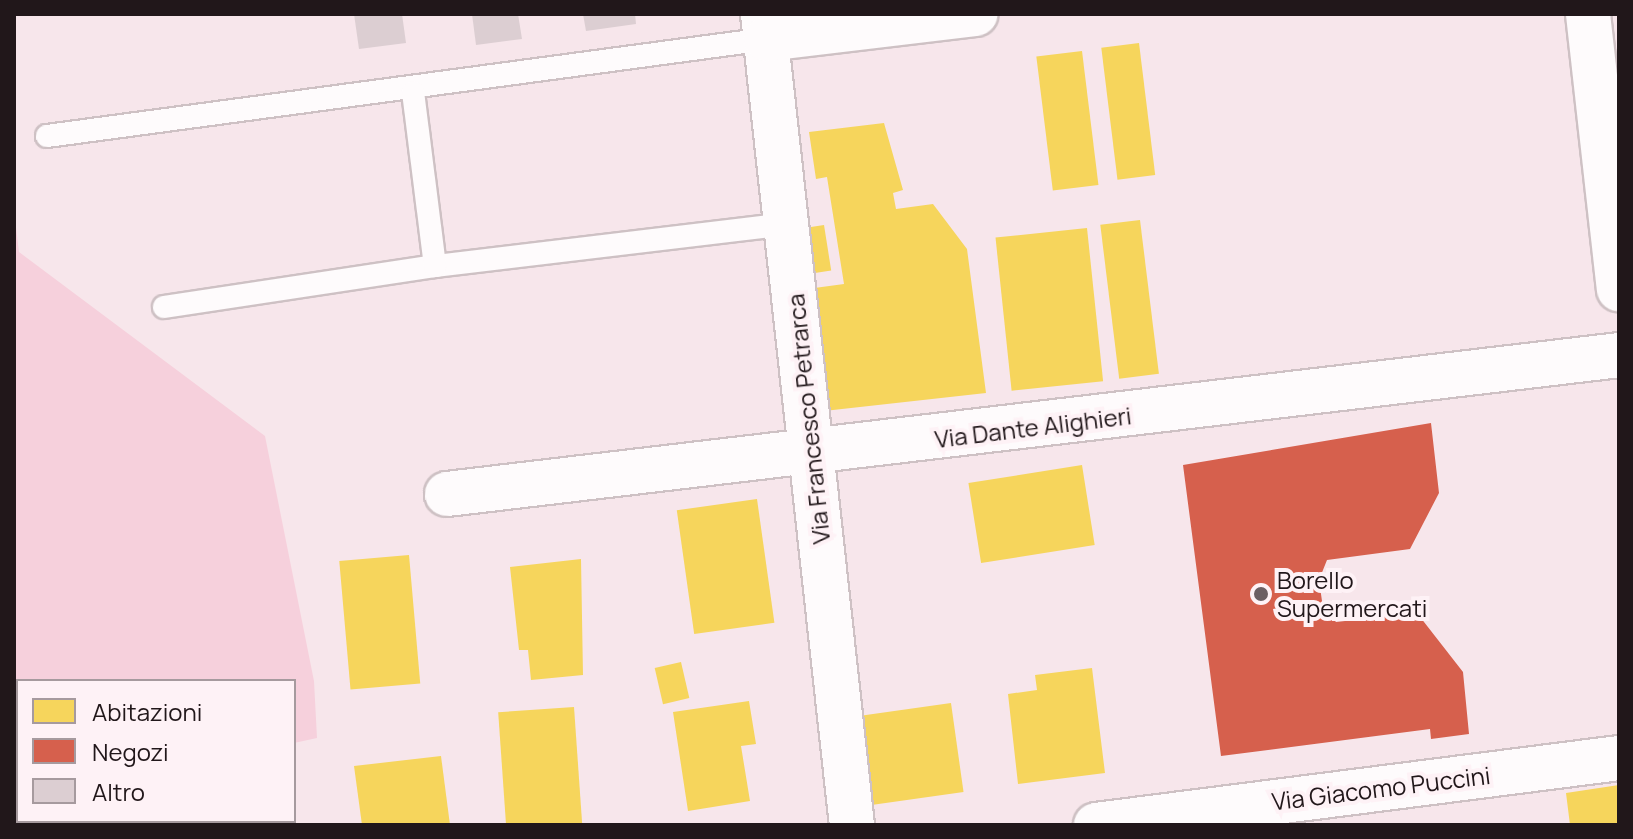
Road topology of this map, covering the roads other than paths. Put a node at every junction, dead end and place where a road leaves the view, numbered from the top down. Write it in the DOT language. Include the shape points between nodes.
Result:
graph roads {
  1 [pos="976,14"];
  2 [pos="1588,14"];
  3 [pos="765,26"];
  4 [pos="413,92"];
  5 [pos="47,136"];
  6 [pos="787,224"];
  7 [pos="435,266"];
  8 [pos="1619,289"];
  9 [pos="164,307"];
  10 [pos="1619,355"];
  11 [pos="812,454"];
  12 [pos="447,494"];
  13 [pos="1619,758"];
  14 [pos="852,825"];
  15 [pos="1096,825"];
  1 -- 3 [label="street"];
  2 -- 8 [label="street"];
  3 -- 4 [label="lane"];
  3 -- 6 [label="street, Via Francesco Petrarca"];
  4 -- 5 [label="lane"];
  4 -- 7 [label="lane"];
  6 -- 7 [label="lane"];
  6 -- 11 [label="street, Via Francesco Petrarca"];
  7 -- 9 [label="lane"];
  10 -- 11 [label="street, Via Dante Alighieri"];
  11 -- 12 [label="street, Via Dante Alighieri"];
  11 -- 14 [label="street, Via Francesco Petrarca"];
  13 -- 15 [label="street, Via Giacomo Puccini"];
}
